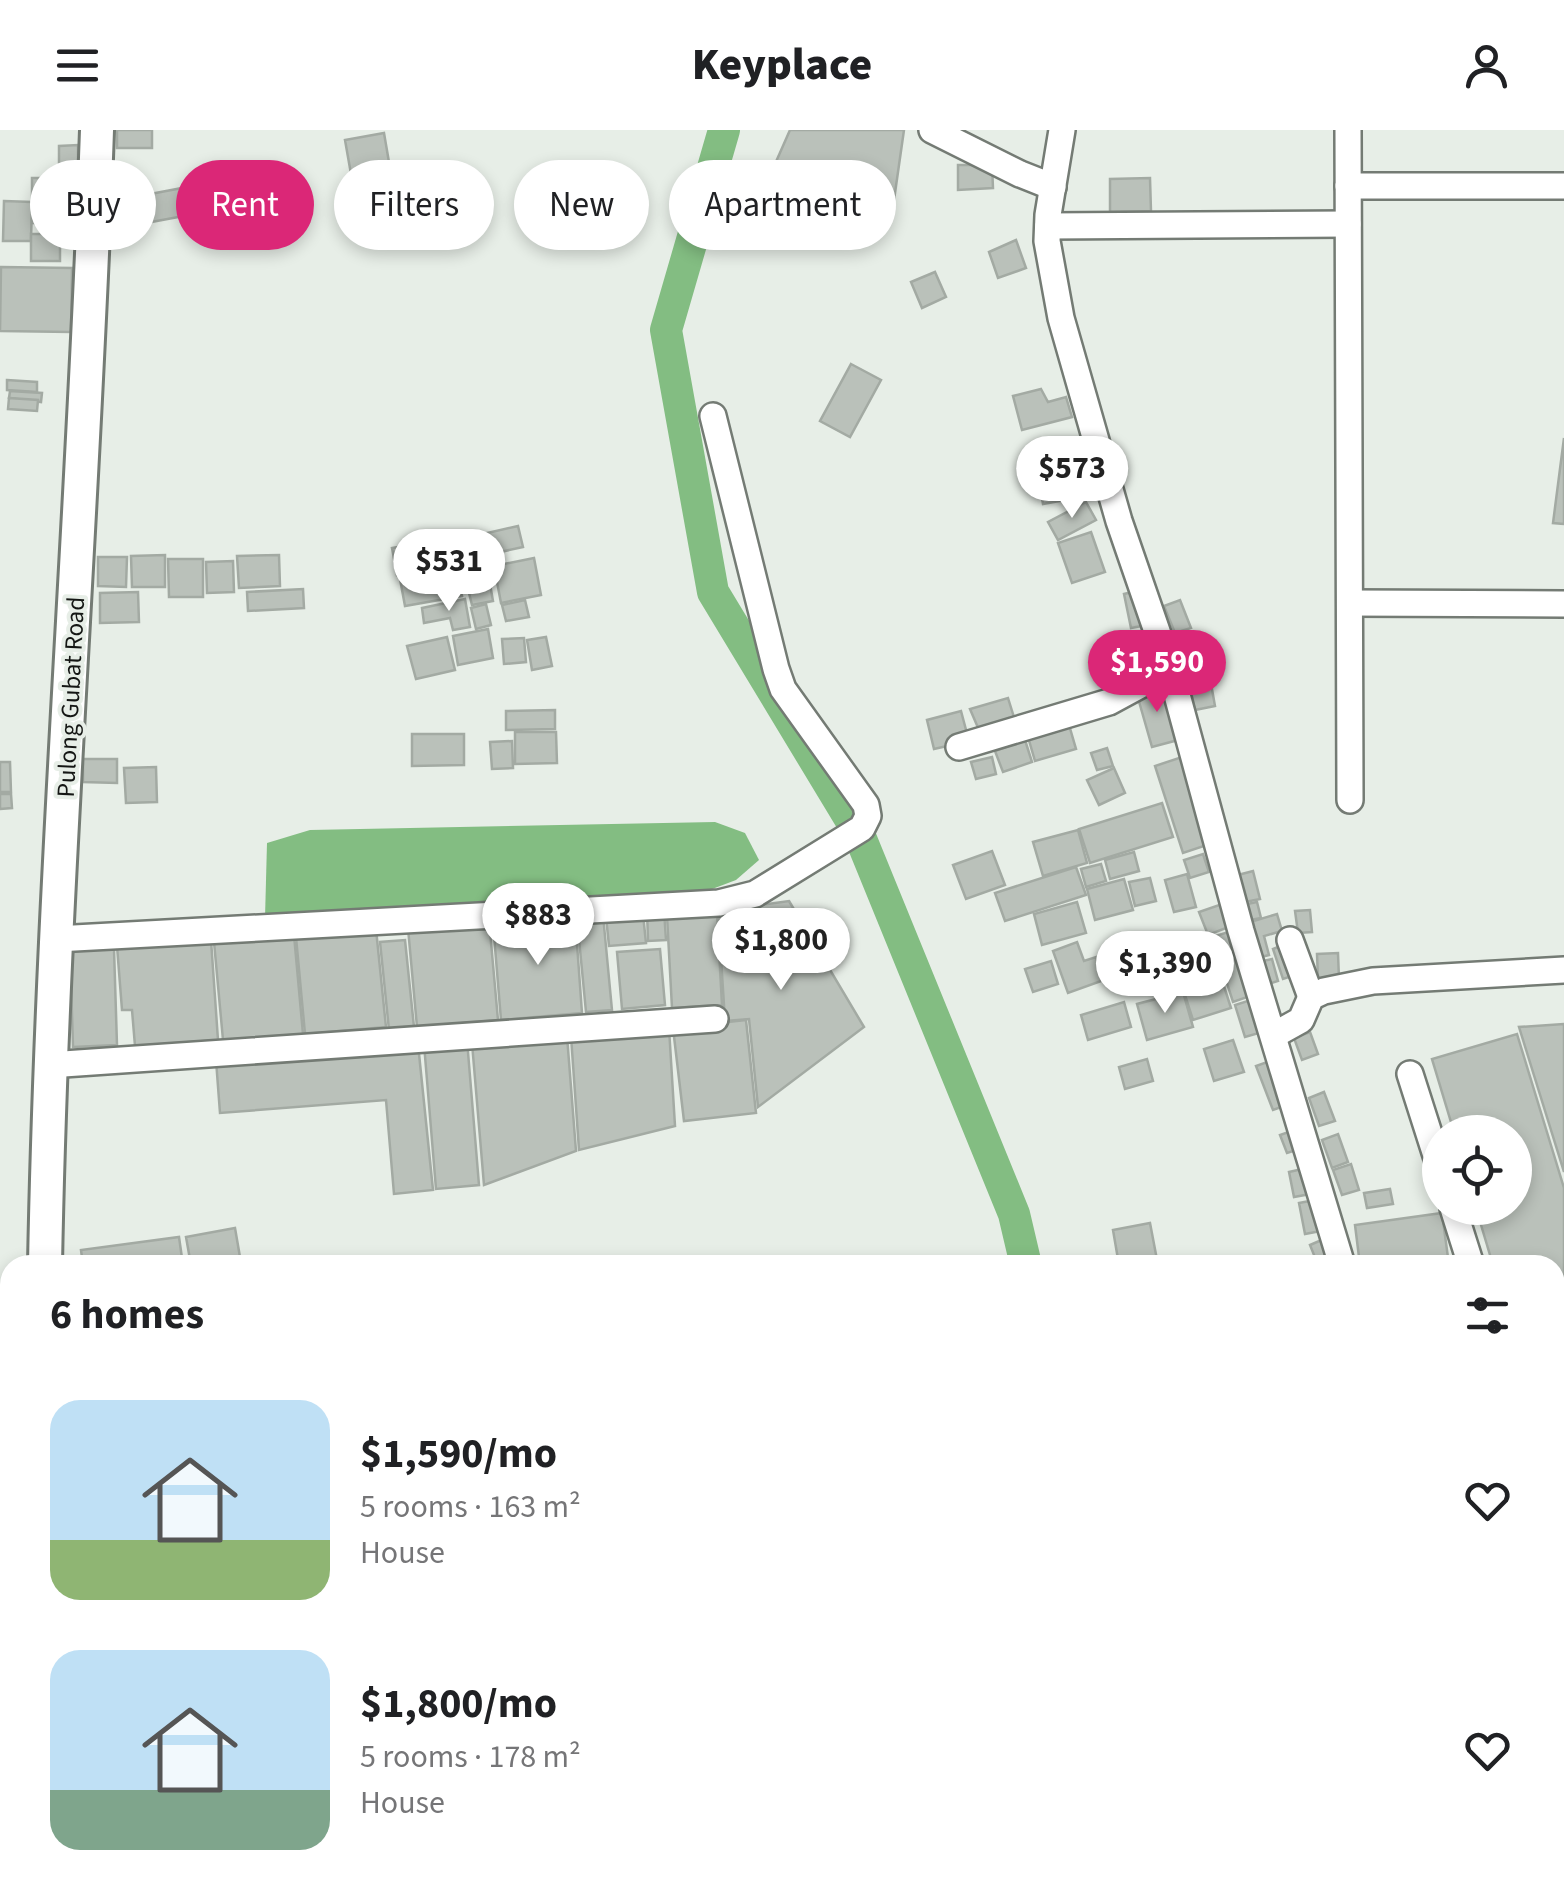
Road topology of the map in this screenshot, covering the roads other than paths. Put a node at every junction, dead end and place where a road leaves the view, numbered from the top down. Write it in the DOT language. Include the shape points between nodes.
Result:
graph roads {
  1 [pos="98,130"];
  2 [pos="932,130"];
  3 [pos="1062,130"];
  4 [pos="1348,130"];
  5 [pos="1348,186"];
  6 [pos="1564,186"];
  7 [pos="1053,187"];
  8 [pos="1348,224"];
  9 [pos="1048,226"];
  10 [pos="713,416"];
  11 [pos="1350,602"];
  12 [pos="1564,604"];
  13 [pos="1170,669"];
  14 [pos="959,747"];
  15 [pos="1350,800"];
  16 [pos="56,939"];
  17 [pos="1290,940"];
  18 [pos="1564,970"];
  19 [pos="1311,997"];
  20 [pos="716,1019"];
  21 [pos="1274,1035"];
  22 [pos="49,1065"];
  23 [pos="1410,1074"];
  24 [pos="1423,1115"];
  25 [pos="1458,1225"];
  26 [pos="45,1255"];
  27 [pos="1339,1255"];
  28 [pos="1468,1255"];
  1 -- 16 [label="main road, Pulong Gubat Road"];
  2 -- 7 [label="street"];
  3 -- 7 [label="street"];
  4 -- 5 [label="street"];
  5 -- 6 [label="street"];
  5 -- 8 [label="street"];
  7 -- 9 [label="street"];
  8 -- 9 [label="street"];
  8 -- 11 [label="street"];
  9 -- 13 [label="street" via="1061,318 1088,420"];
  10 -- 16 [label="street" via="783,689 866,804 862,828 756,894 719,902"];
  11 -- 12 [label="street"];
  11 -- 15 [label="street"];
  13 -- 14 [label="street" via="1109,702"];
  13 -- 21 [label="street"];
  16 -- 22 [label="main road, Pulong Gubat Road"];
  17 -- 19 [label="street"];
  18 -- 19 [label="street" via="1373,981"];
  19 -- 21 [label="street" via="1301,1020"];
  20 -- 22 [label="street"];
  21 -- 27 [label="street"];
  22 -- 26 [label="main road, Pulong Gubat Road"];
  23 -- 24 [label="street"];
  25 -- 28 [label="street"];
}
